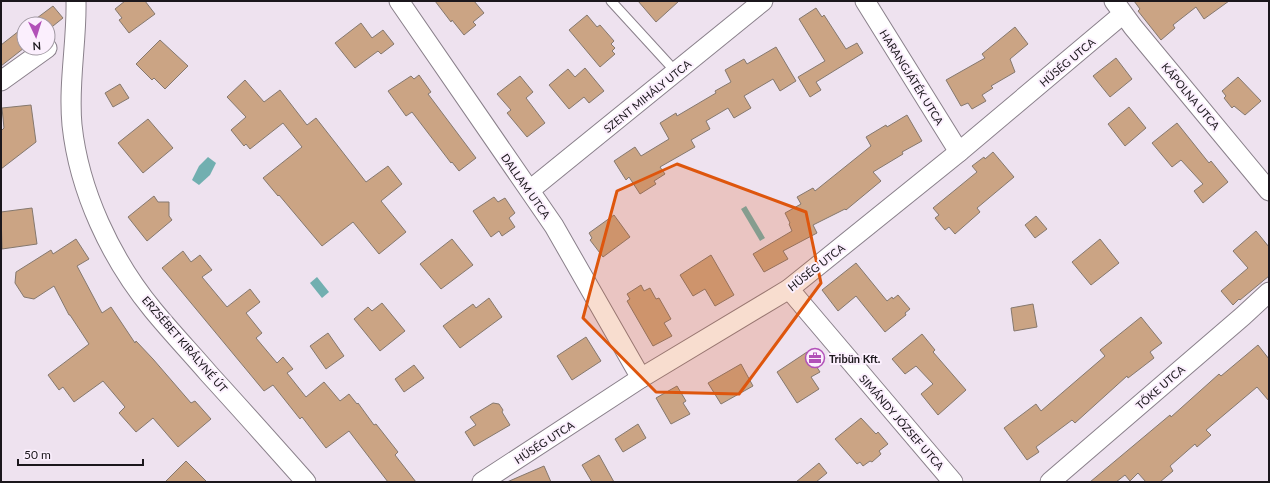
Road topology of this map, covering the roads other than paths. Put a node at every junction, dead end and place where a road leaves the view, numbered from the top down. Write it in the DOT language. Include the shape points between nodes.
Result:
graph roads {
  1 [pos="76,1"];
  2 [pos="399,1"];
  3 [pos="611,1"];
  4 [pos="763,1"];
  5 [pos="865,1"];
  6 [pos="1118,7"];
  7 [pos="77,26"];
  8 [pos="56,41"];
  9 [pos="36,56"];
  10 [pos="676,72"];
  11 [pos="1,81"];
  12 [pos="959,152"];
  13 [pos="530,190"];
  14 [pos="1269,191"];
  15 [pos="788,289"];
  16 [pos="1269,292"];
  17 [pos="641,378"];
  18 [pos="306,482"];
  19 [pos="482,482"];
  20 [pos="954,482"];
  21 [pos="1050,482"];
  1 -- 7 [label="street, ERZSÉBET KIRÁLYNÉ ÚT"];
  2 -- 13 [label="street, DALLAM UTCA"];
  3 -- 10 [label="lane"];
  4 -- 10 [label="street, SZENT MIHÁLY UTCA"];
  5 -- 12 [label="street, HARANGJÁTÉK UTCA"];
  6 -- 12 [label="street, HŰSÉG UTCA"];
  6 -- 14 [label="street, KÁPOLNA UTCA"];
  7 -- 8 [label="street"];
  7 -- 18 [label="street, ERZSÉBET KIRÁLYNÉ ÚT" via="71,90 72,124 87,194 104,235 153,310"];
  9 -- 11 [label="street"];
  10 -- 13 [label="street, SZENT MIHÁLY UTCA"];
  12 -- 15 [label="street, HŰSÉG UTCA"];
  13 -- 17 [label="street, DALLAM UTCA" via="554,226"];
  15 -- 17 [label="street, HŰSÉG UTCA"];
  15 -- 20 [label="street, SIMÁNDY JÓZSEF UTCA"];
  16 -- 21 [label="street, TŐKE UTCA"];
  17 -- 19 [label="street, HŰSÉG UTCA"];
}
